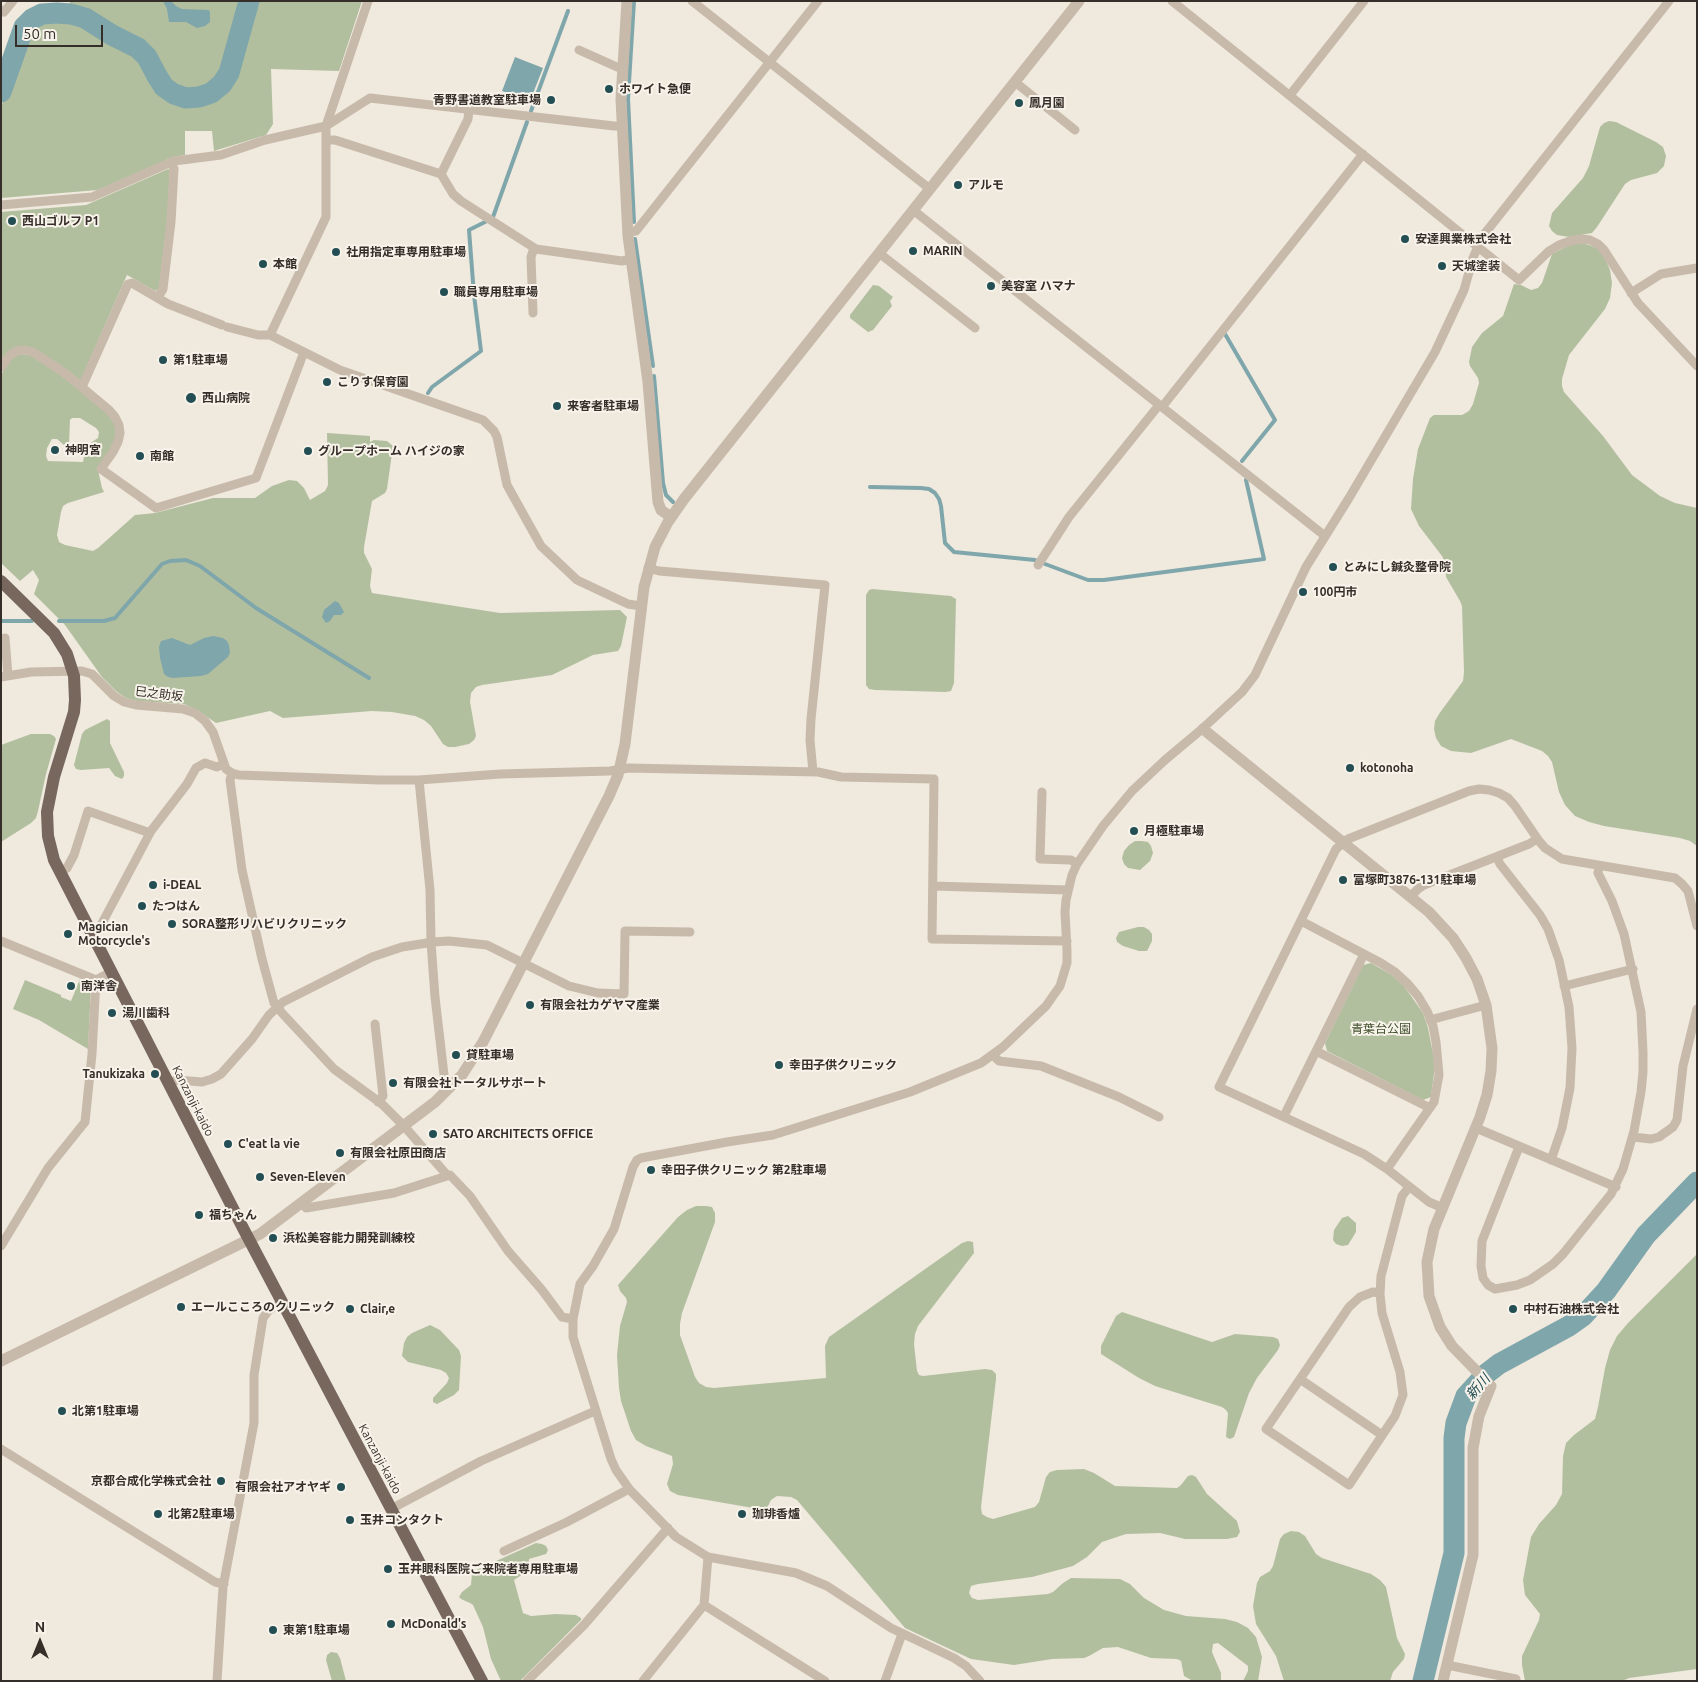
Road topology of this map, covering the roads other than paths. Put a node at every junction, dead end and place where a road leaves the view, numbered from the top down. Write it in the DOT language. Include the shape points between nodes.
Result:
graph roads {
  1 [pos="13,1"];
  2 [pos="368,1"];
  3 [pos="627,1"];
  4 [pos="692,1"];
  5 [pos="818,1"];
  6 [pos="1079,1"];
  7 [pos="1172,1"];
  8 [pos="1364,1"];
  9 [pos="1668,1"];
  10 [pos="1,10"];
  11 [pos="579,50"];
  12 [pos="769,62"];
  13 [pos="623,68"];
  14 [pos="1014,82"];
  15 [pos="1290,95"];
  16 [pos="469,109"];
  17 [pos="326,126"];
  18 [pos="622,126"];
  19 [pos="1075,130"];
  20 [pos="326,140"];
  21 [pos="1363,154"];
  22 [pos="171,162"];
  23 [pos="441,174"];
  24 [pos="930,189"];
  25 [pos="1,205"];
  26 [pos="913,210"];
  27 [pos="628,232"];
  28 [pos="1478,246"];
  29 [pos="534,248"];
  30 [pos="879,253"];
  31 [pos="631,259"];
  32 [pos="1697,268"];
  33 [pos="1631,293"];
  34 [pos="158,297"];
  35 [pos="533,313"];
  36 [pos="975,328"];
  37 [pos="270,334"];
  38 [pos="304,352"];
  39 [pos="1697,366"];
  40 [pos="1,367"];
  41 [pos="82,387"];
  42 [pos="1160,406"];
  43 [pos="671,517"];
  44 [pos="1325,536"];
  45 [pos="1038,565"];
  46 [pos="648,568"];
  47 [pos="1,581"];
  48 [pos="641,606"];
  49 [pos="5,638"];
  50 [pos="72,671"];
  51 [pos="5,676"];
  52 [pos="1203,729"];
  53 [pos="223,764"];
  54 [pos="619,770"];
  55 [pos="813,772"];
  56 [pos="232,773"];
  57 [pos="419,780"];
  58 [pos="1042,792"];
  59 [pos="150,833"];
  60 [pos="1538,839"];
  61 [pos="1343,843"];
  62 [pos="1497,857"];
  63 [pos="1077,864"];
  64 [pos="1599,866"];
  65 [pos="60,872"];
  66 [pos="933,886"];
  67 [pos="1068,890"];
  68 [pos="1410,897"];
  69 [pos="1301,921"];
  70 [pos="1697,926"];
  71 [pos="91,932"];
  72 [pos="690,932"];
  73 [pos="1067,941"];
  74 [pos="1,942"];
  75 [pos="431,942"];
  76 [pos="1364,954"];
  77 [pos="524,963"];
  78 [pos="1633,970"];
  79 [pos="111,972"];
  80 [pos="96,980"];
  81 [pos="1564,986"];
  82 [pos="1486,1005"];
  83 [pos="277,1007"];
  84 [pos="1697,1009"];
  85 [pos="1430,1020"];
  86 [pos="375,1024"];
  87 [pos="1316,1051"];
  88 [pos="993,1055"];
  89 [pos="169,1083"];
  90 [pos="446,1092"];
  91 [pos="378,1102"];
  92 [pos="1430,1108"];
  93 [pos="1284,1116"];
  94 [pos="1159,1117"];
  95 [pos="404,1126"];
  96 [pos="1476,1128"];
  97 [pos="1632,1137"];
  98 [pos="1519,1147"];
  99 [pos="1551,1160"];
  100 [pos="1387,1169"];
  101 [pos="448,1175"];
  102 [pos="1409,1186"];
  103 [pos="1616,1186"];
  104 [pos="302,1203"];
  105 [pos="1443,1208"];
  106 [pos="249,1239"];
  107 [pos="1,1246"];
  108 [pos="1380,1293"];
  109 [pos="282,1303"];
  110 [pos="573,1319"];
  111 [pos="1,1361"];
  112 [pos="1300,1379"];
  113 [pos="595,1411"];
  114 [pos="1382,1435"];
  115 [pos="1,1449"];
  116 [pos="630,1489"];
  117 [pos="391,1509"];
  118 [pos="668,1528"];
  119 [pos="504,1552"];
  120 [pos="708,1557"];
  121 [pos="224,1584"];
  122 [pos="704,1605"];
  123 [pos="902,1634"];
  124 [pos="1447,1664"];
  125 [pos="647,1679"];
  126 [pos="1516,1679"];
  127 [pos="217,1681"];
  128 [pos="482,1681"];
  129 [pos="527,1681"];
  130 [pos="825,1681"];
  131 [pos="885,1681"];
  132 [pos="980,1681"];
  133 [pos="1443,1681"];
  1 -- 10 [label="street" via="4,12"];
  2 -- 17 [label="street"];
  3 -- 13 [label="street"];
  4 -- 12 [label="street"];
  5 -- 12 [label="street"];
  6 -- 14 [label="street"];
  7 -- 15 [label="street"];
  8 -- 15 [label="street"];
  9 -- 28 [label="street"];
  11 -- 13 [label="street"];
  12 -- 24 [label="street"];
  12 -- 27 [label="street" via="636,231"];
  13 -- 18 [label="street"];
  14 -- 19 [label="street"];
  14 -- 24 [label="street"];
  15 -- 21 [label="street"];
  16 -- 17 [label="street" via="370,98"];
  16 -- 18 [label="street"];
  16 -- 23 [label="street" via="468,119"];
  17 -- 20 [label="street"];
  17 -- 22 [label="street" via="265,140 221,155"];
  18 -- 27 [label="street"];
  20 -- 23 [label="street" via="335,140"];
  20 -- 37 [label="street" via="326,217"];
  21 -- 28 [label="street"];
  21 -- 42 [label="street"];
  22 -- 25 [label="street" via="92,197"];
  22 -- 34 [label="street" via="174,169 171,222 163,289"];
  23 -- 29 [label="street" via="461,201"];
  24 -- 26 [label="street"];
  26 -- 30 [label="street"];
  26 -- 42 [label="street"];
  27 -- 31 [label="street"];
  28 -- 33 [label="street" via="1519,280 1559,245 1590,240 1604,250"];
  28 -- 44 [label="street" via="1464,290 1435,352"];
  29 -- 31 [label="street" via="622,261"];
  29 -- 35 [label="street" via="530,257"];
  30 -- 36 [label="street"];
  30 -- 43 [label="street"];
  31 -- 43 [label="street" via="648,382 658,502 661,510"];
  32 -- 33 [label="street" via="1661,274"];
  33 -- 39 [label="street"];
  34 -- 37 [label="street" via="225,326 258,335"];
  34 -- 41 [label="street" via="132,283 128,284"];
  37 -- 38 [label="street"];
  38 -- 41 [label="street" via="256,478 156,508 101,470 118,442 119,424 109,410"];
  38 -- 48 [label="street" via="340,370 483,420 494,431 507,485 541,546 577,580 628,604"];
  40 -- 41 [label="street" via="10,355 25,350"];
  42 -- 44 [label="street"];
  42 -- 45 [label="street" via="1069,517"];
  43 -- 46 [label="street"];
  44 -- 52 [label="street" via="1302,576 1255,675"];
  46 -- 48 [label="street"];
  46 -- 55 [label="street" via="825,585 810,724"];
  47 -- 50 [label="main road, Kanzanji-kaido" via="54,633 67,654"];
  48 -- 54 [label="street"];
  49 -- 51 [label="street"];
  50 -- 51 [label="street, 巳之助坂"];
  50 -- 53 [label="street, 巳之助坂" via="92,674 124,702 183,708 195,713 212,732"];
  50 -- 65 [label="main road, Kanzanji-kaido" via="74,712 47,812 51,848"];
  52 -- 61 [label="street"];
  52 -- 63 [label="street" via="1132,791"];
  53 -- 56 [label="street"];
  53 -- 59 [label="street" via="217,767 200,764"];
  54 -- 55 [label="street"];
  54 -- 57 [label="street"];
  54 -- 77 [label="street" via="609,796"];
  55 -- 66 [label="street" via="841,777 934,779"];
  56 -- 57 [label="street"];
  56 -- 83 [label="street" via="230,780 242,870 262,959"];
  57 -- 75 [label="street" via="430,890"];
  58 -- 63 [label="street" via="1040,859 1071,860"];
  59 -- 65 [label="street" via="88,811 74,855 67,868"];
  59 -- 71 [label="street" via="100,928"];
  60 -- 61 [label="street" via="1508,798 1499,792 1479,789 1353,836"];
  60 -- 62 [label="street"];
  60 -- 64 [label="street" via="1562,859"];
  61 -- 68 [label="street"];
  61 -- 69 [label="street" via="1336,848"];
  62 -- 68 [label="street" via="1424,885"];
  62 -- 81 [label="street" via="1548,929"];
  63 -- 67 [label="street"];
  64 -- 70 [label="street" via="1675,878 1688,891"];
  64 -- 78 [label="street" via="1598,873 1618,917"];
  65 -- 71 [label="main road, Kanzanji-kaido"];
  66 -- 67 [label="street"];
  66 -- 73 [label="street" via="932,938"];
  67 -- 73 [label="street" via="1064,912"];
  68 -- 82 [label="street" via="1438,920 1460,948 1477,979"];
  69 -- 76 [label="street"];
  69 -- 93 [label="street" via="1219,1087"];
  71 -- 79 [label="main road, Kanzanji-kaido"];
  72 -- 77 [label="street" via="624,931 624,994 598,993 569,986"];
  73 -- 88 [label="street" via="1067,964 1053,997"];
  74 -- 80 [label="street"];
  75 -- 77 [label="street" via="487,945"];
  75 -- 83 [label="street" via="402,947 372,958"];
  75 -- 90 [label="street"];
  76 -- 85 [label="street" via="1407,983"];
  76 -- 87 [label="street"];
  77 -- 90 [label="street" via="471,1063"];
  78 -- 81 [label="street"];
  78 -- 97 [label="street" via="1641,1012 1643,1052 1641,1092"];
  79 -- 80 [label="street"];
  79 -- 89 [label="main road, Kanzanji-kaido"];
  80 -- 107 [label="street" via="86,1122 48,1168"];
  81 -- 99 [label="street" via="1571,1028 1571,1068 1566,1108"];
  82 -- 85 [label="street"];
  82 -- 96 [label="street" via="1491,1036 1491,1071 1486,1100"];
  83 -- 89 [label="street" via="221,1074 202,1082 177,1080"];
  83 -- 91 [label="street" via="340,1075"];
  84 -- 97 [label="street" via="1683,1066 1677,1120 1659,1137"];
  85 -- 92 [label="street" via="1436,1042 1438,1075 1437,1091"];
  86 -- 91 [label="street" via="383,1096"];
  87 -- 92 [label="street"];
  87 -- 93 [label="street"];
  88 -- 94 [label="street" via="999,1062 1041,1066"];
  88 -- 110 [label="street" via="968,1069 901,1096 784,1132 640,1158 633,1167 614,1228 580,1284"];
  89 -- 106 [label="main road, Kanzanji-kaido"];
  90 -- 95 [label="street"];
  91 -- 95 [label="street"];
  92 -- 100 [label="street"];
  93 -- 100 [label="street" via="1348,1146"];
  95 -- 101 [label="street"];
  95 -- 104 [label="street"];
  96 -- 98 [label="street"];
  96 -- 105 [label="street"];
  97 -- 103 [label="street"];
  98 -- 99 [label="street"];
  98 -- 103 [label="street" via="1482,1241 1483,1278 1495,1289 1530,1280 1553,1264"];
  99 -- 103 [label="street"];
  100 -- 102 [label="street"];
  101 -- 104 [label="street" via="394,1193 306,1208"];
  101 -- 110 [label="street" via="470,1196 508,1251 562,1317"];
  102 -- 105 [label="street" via="1429,1202"];
  102 -- 108 [label="street" via="1402,1196"];
  104 -- 106 [label="street"];
  105 -- 124 [label="street" via="1428,1251 1429,1296 1446,1337 1491,1386 1479,1416 1473,1448 1473,1555"];
  106 -- 109 [label="main road, Kanzanji-kaido"];
  106 -- 111 [label="street"];
  108 -- 112 [label="street" via="1373,1292 1354,1301"];
  108 -- 114 [label="street" via="1382,1313 1403,1383 1400,1406"];
  109 -- 117 [label="main road, Kanzanji-kaido"];
  109 -- 121 [label="street" via="269,1310 263,1318 254,1375 254,1424"];
  110 -- 113 [label="street" via="573,1337"];
  112 -- 114 [label="street"];
  112 -- 114 [label="street" via="1266,1429 1274,1435 1348,1485"];
  113 -- 116 [label="street" via="611,1460"];
  113 -- 117 [label="street" via="480,1461"];
  115 -- 121 [label="street" via="215,1582"];
  116 -- 118 [label="street"];
  116 -- 119 [label="street"];
  117 -- 128 [label="main road, Kanzanji-kaido"];
  118 -- 120 [label="street" via="676,1537"];
  118 -- 129 [label="street" via="590,1619"];
  120 -- 122 [label="street"];
  120 -- 123 [label="street" via="805,1576"];
  121 -- 127 [label="street"];
  122 -- 125 [label="street"];
  122 -- 130 [label="street"];
  123 -- 131 [label="street"];
  123 -- 132 [label="street" via="954,1658"];
  124 -- 126 [label="street"];
  124 -- 133 [label="street"];
}
